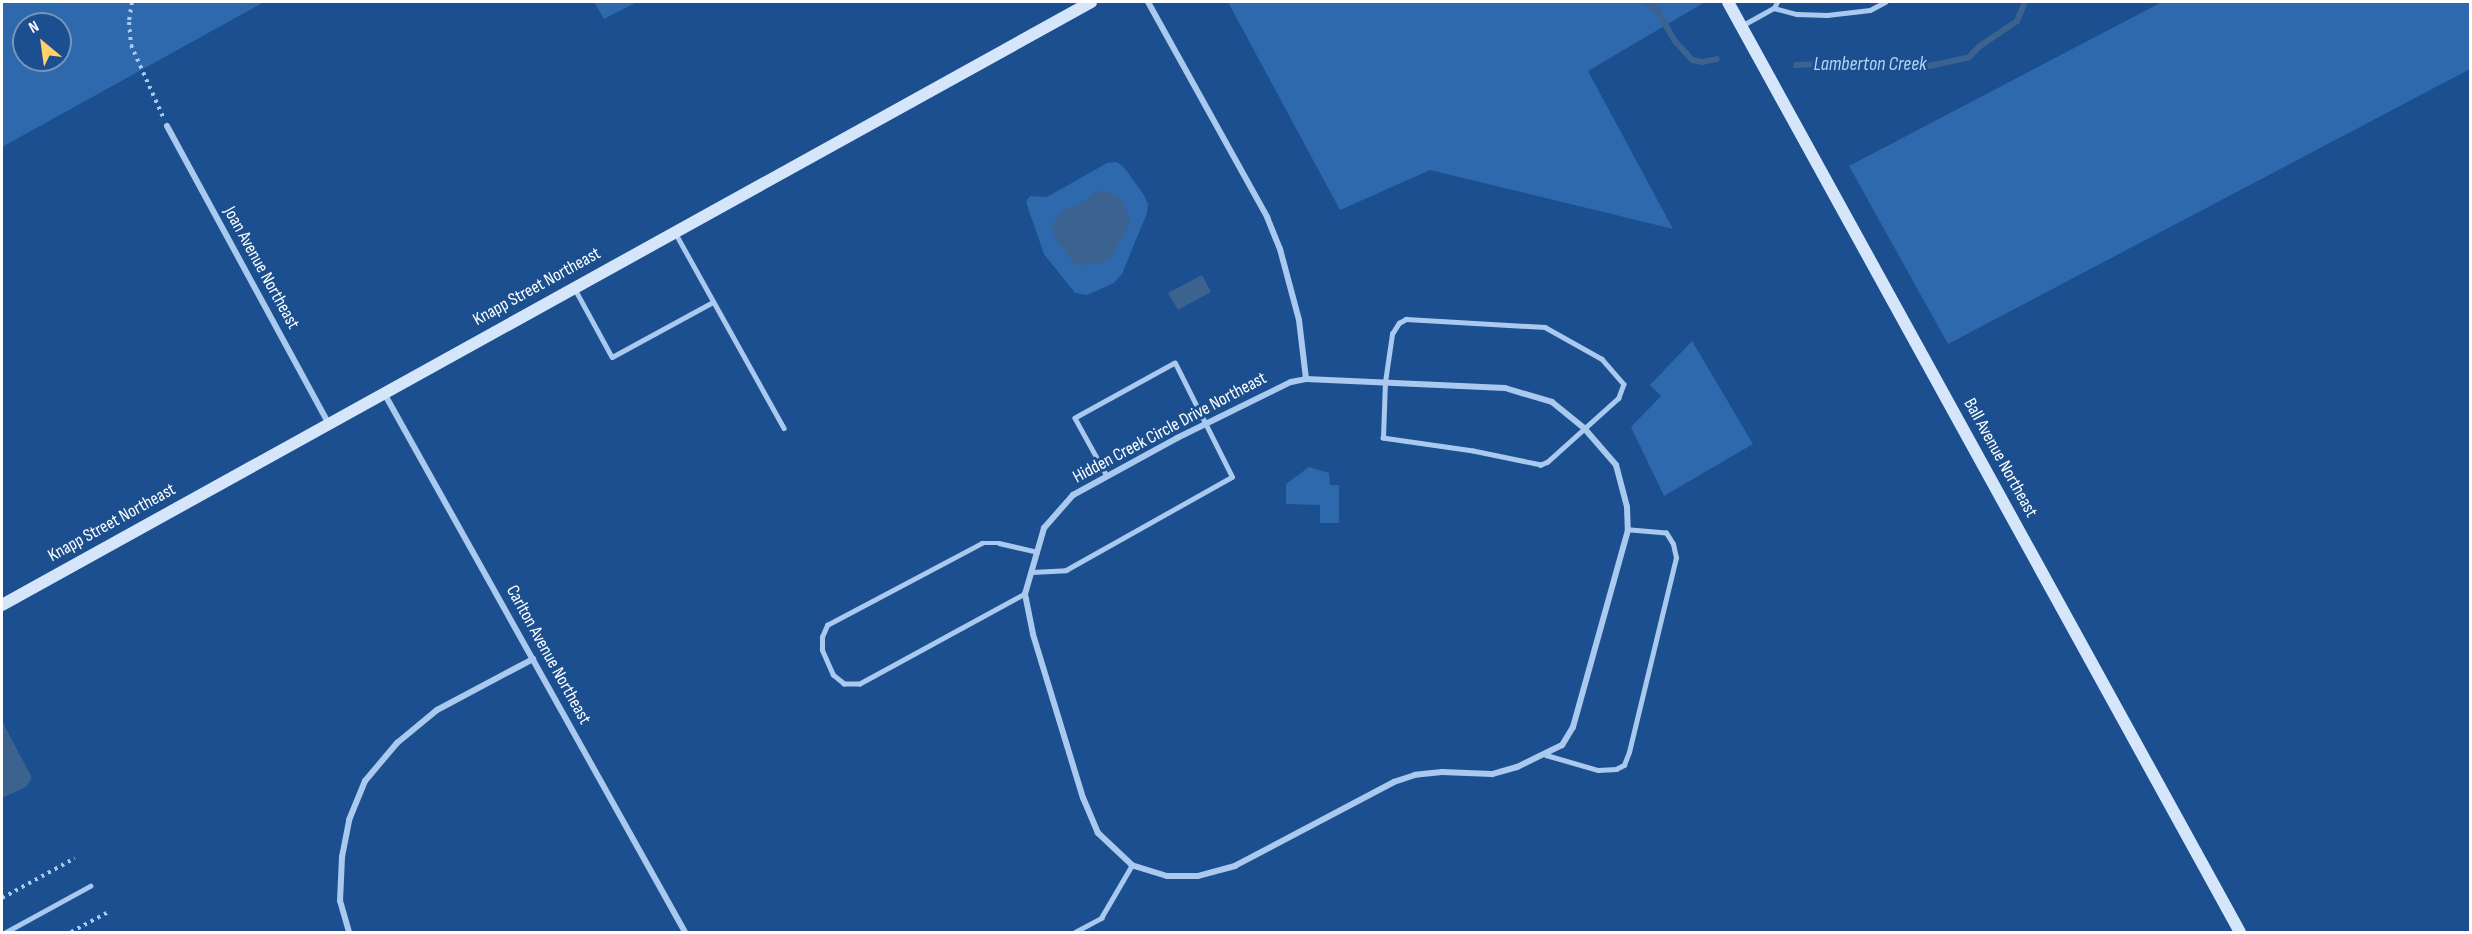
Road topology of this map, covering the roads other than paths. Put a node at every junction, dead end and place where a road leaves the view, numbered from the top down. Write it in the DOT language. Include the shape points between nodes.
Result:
graph roads {
  1 [pos="1091,2"];
  2 [pos="1148,2"];
  3 [pos="1728,2"];
  4 [pos="1777,2"];
  5 [pos="1884,2"];
  6 [pos="1774,8"];
  7 [pos="1741,26"];
  8 [pos="167,126"];
  9 [pos="675,231"];
  10 [pos="574,287"];
  11 [pos="713,302"];
  12 [pos="1306,379"];
  13 [pos="1385,382"];
  14 [pos="384,393"];
  15 [pos="1207,423"];
  16 [pos="329,424"];
  17 [pos="784,428"];
  18 [pos="1584,428"];
  19 [pos="1107,477"];
  20 [pos="1628,530"];
  21 [pos="1037,552"];
  22 [pos="1032,572"];
  23 [pos="1025,594"];
  24 [pos="2,604"];
  25 [pos="533,658"];
  26 [pos="1546,755"];
  27 [pos="1132,865"];
  28 [pos="90,886"];
  29 [pos="6,933"];
  30 [pos="349,933"];
  31 [pos="685,933"];
  32 [pos="1075,933"];
  33 [pos="2240,933"];
  1 -- 9 [label="main road, Knapp Street Northeast"];
  2 -- 12 [label="street" via="1268,217 1299,320"];
  3 -- 7 [label="main road, Ball Avenue Northeast"];
  4 -- 6 [label="lane"];
  5 -- 6 [label="lane" via="1870,10 1827,15"];
  6 -- 7 [label="lane"];
  7 -- 33 [label="main road, Ball Avenue Northeast"];
  8 -- 16 [label="street, Joan Avenue Northeast"];
  9 -- 10 [label="main road, Knapp Street Northeast"];
  9 -- 11 [label="lane"];
  10 -- 11 [label="lane" via="612,357"];
  10 -- 14 [label="main road, Knapp Street Northeast"];
  11 -- 17 [label="lane"];
  12 -- 13 [label="street, Hidden Creek Circle Drive Northeast"];
  12 -- 15 [label="street, Hidden Creek Circle Drive Northeast" via="1291,382"];
  13 -- 18 [label="street, Hidden Creek Circle Drive Northeast" via="1505,388 1552,402"];
  13 -- 18 [label="lane" via="1383,438 1541,465"];
  13 -- 18 [label="lane" via="1392,334 1406,319 1545,327 1602,359 1624,384 1619,399"];
  14 -- 16 [label="main road, Knapp Street Northeast"];
  14 -- 25 [label="street, Carlton Avenue Northeast"];
  15 -- 19 [label="street, Hidden Creek Circle Drive Northeast"];
  15 -- 19 [label="lane" via="1175,363 1075,418"];
  15 -- 22 [label="lane" via="1232,477 1066,570"];
  16 -- 24 [label="main road, Knapp Street Northeast"];
  18 -- 20 [label="street, Hidden Creek Circle Drive Northeast" via="1616,465"];
  19 -- 21 [label="street, Hidden Creek Circle Drive Northeast" via="1073,495 1044,528"];
  20 -- 26 [label="street, Hidden Creek Circle Drive Northeast" via="1574,727 1562,745"];
  20 -- 26 [label="lane" via="1666,533 1676,558 1629,752 1624,765 1598,770"];
  21 -- 22 [label="street, Hidden Creek Circle Drive Northeast"];
  21 -- 23 [label="lane" via="982,543 826,625 822,650 833,675 844,684 860,684"];
  22 -- 23 [label="street, Hidden Creek Circle Drive Northeast"];
  23 -- 27 [label="street, Hidden Creek Circle Drive Northeast" via="1033,634 1083,798 1098,833"];
  25 -- 30 [label="street" via="437,710 397,742 365,781 349,820 342,857 340,901"];
  25 -- 31 [label="street, Carlton Avenue Northeast"];
  26 -- 27 [label="street, Hidden Creek Circle Drive Northeast" via="1492,774 1442,772 1394,782 1234,866 1198,876 1167,876"];
  27 -- 32 [label="lane" via="1101,918"];
  28 -- 29 [label="lane"];
}
